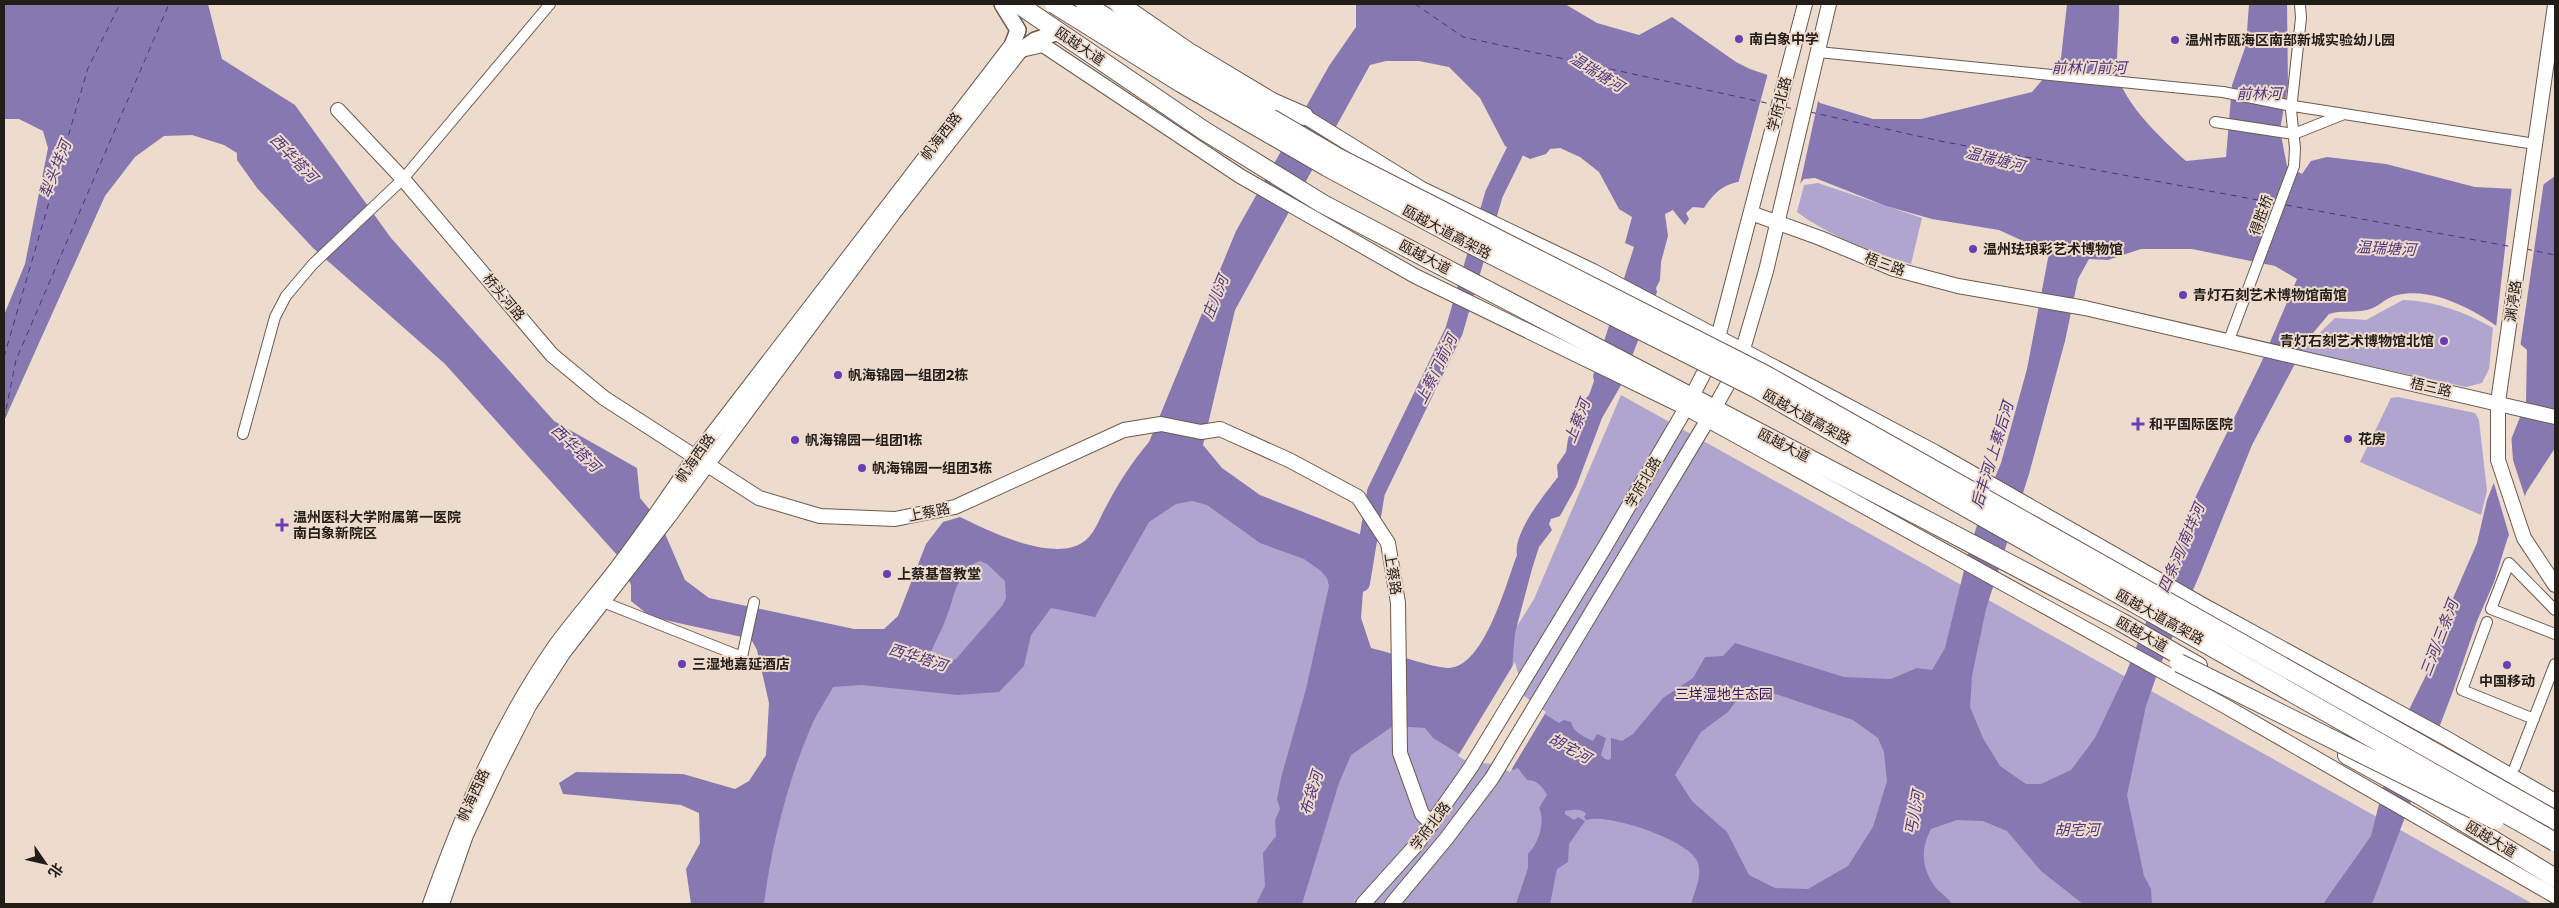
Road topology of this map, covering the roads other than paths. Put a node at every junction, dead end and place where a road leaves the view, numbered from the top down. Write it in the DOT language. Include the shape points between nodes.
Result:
graph roads {
  1 [pos="550,4"];
  2 [pos="1002,4"];
  3 [pos="1018,4"];
  4 [pos="1054,4"];
  5 [pos="1085,4"];
  6 [pos="1099,4"];
  7 [pos="1119,4"];
  8 [pos="1132,4"];
  9 [pos="1805,4"];
  10 [pos="1830,4"];
  11 [pos="2300,4"];
  12 [pos="2555,5"];
  13 [pos="1059,32"];
  14 [pos="1017,46"];
  15 [pos="1818,52"];
  16 [pos="1194,64"];
  17 [pos="1240,74"];
  18 [pos="2290,105"];
  19 [pos="338,110"];
  20 [pos="2345,114"];
  21 [pos="1304,116"];
  22 [pos="2215,122"];
  23 [pos="2294,134"];
  24 [pos="2535,144"];
  25 [pos="403,179"];
  26 [pos="1751,213"];
  27 [pos="1778,223"];
  28 [pos="2229,340"];
  29 [pos="1716,346"];
  30 [pos="1740,359"];
  31 [pos="2498,402"];
  32 [pos="1689,403"];
  33 [pos="1710,415"];
  34 [pos="2555,417"];
  35 [pos="243,434"];
  36 [pos="694,458"];
  37 [pos="707,465"];
  38 [pos="663,515"];
  39 [pos="1959,547"];
  40 [pos="2009,574"];
  41 [pos="2555,585"];
  42 [pos="600,598"];
  43 [pos="754,602"];
  44 [pos="2555,610"];
  45 [pos="2487,622"];
  46 [pos="2119,626"];
  47 [pos="2555,634"];
  48 [pos="2555,664"];
  49 [pos="2534,719"];
  50 [pos="2515,767"];
  51 [pos="2555,801"];
  52 [pos="2555,822"];
  53 [pos="1432,824"];
  54 [pos="2555,842"];
  55 [pos="2555,850"];
  56 [pos="2554,888"];
  57 [pos="430,904"];
  58 [pos="442,904"];
  59 [pos="1363,904"];
  60 [pos="1392,904"];
  1 -- 25 [label="street"];
  2 -- 14 [label="main road" via="1018,30"];
  3 -- 13 [label="highway, 瓯越大道"];
  4 -- 54 [label="highway, 瓯越大道高架路, bridge" via="1181,83 1327,167 1466,242 1757,389"];
  5 -- 52 [label="highway, 瓯越大道高架路, bridge" via="1337,157 1766,375"];
  6 -- 16 [label="highway"];
  7 -- 21 [label="highway, bridge" via="1187,51 1272,102"];
  8 -- 17 [label="street"];
  9 -- 26 [label="street, 学府北路"];
  10 -- 15 [label="street, 学府北路"];
  11 -- 18 [label="street"];
  12 -- 24 [label="street, 渊渟路"];
  13 -- 14 [label="main road"];
  13 -- 32 [label="highway, 瓯越大道" via="1203,130 1308,194 1641,371"];
  14 -- 32 [label="street" via="1043,45 1240,176 1415,276"];
  14 -- 36 [label="street, 帆海西路"];
  14 -- 37 [label="street, 帆海西路"];
  15 -- 18 [label="street" via="2134,82 2223,92"];
  15 -- 27 [label="street, 学府北路"];
  16 -- 17 [label="street"];
  16 -- 29 [label="highway, bridge" via="1370,182 1510,255 1661,326"];
  17 -- 21 [label="street"];
  18 -- 20 [label="street"];
  18 -- 23 [label="street"];
  19 -- 25 [label="street, 桥头河路"];
  20 -- 23 [label="street"];
  20 -- 24 [label="street"];
  21 -- 29 [label="street" via="1422,190 1593,271"];
  22 -- 23 [label="street"];
  23 -- 28 [label="street, 得胜桥" via="2294,166"];
  24 -- 31 [label="street, 渊渟路"];
  25 -- 35 [label="street" via="313,264 286,296 275,317"];
  25 -- 36 [label="street, 桥头河路" via="552,355 604,398"];
  26 -- 27 [label="street, 梧三路"];
  26 -- 29 [label="street, 学府北路"];
  27 -- 28 [label="street, 梧三路" via="1894,269 1958,286 2085,308"];
  27 -- 30 [label="street, 学府北路"];
  28 -- 31 [label="street, 梧三路"];
  29 -- 30 [label="highway"];
  29 -- 32 [label="street, 学府北路"];
  30 -- 33 [label="street, 学府北路"];
  30 -- 51 [label="street" via="1981,479"];
  30 -- 52 [label="highway, bridge" via="1977,498"];
  31 -- 34 [label="street, 梧三路"];
  31 -- 41 [label="street, 渊渟路" via="2498,460 2524,538"];
  32 -- 33 [label="highway, 瓯越大道"];
  32 -- 53 [label="street, 学府北路" via="1471,767"];
  33 -- 39 [label="street"];
  33 -- 39 [label="highway, 瓯越大道" via="1797,452"];
  33 -- 60 [label="street, 学府北路" via="1492,778"];
  36 -- 37 [label="street, 上蔡路"];
  36 -- 38 [label="street, 帆海西路"];
  37 -- 38 [label="street, 帆海西路"];
  37 -- 53 [label="street, 上蔡路" via="759,498 820,516 895,519 955,507 1124,430 1161,424 1201,432 1220,429 1289,460 1358,497 1388,543 1398,603 1400,753 1422,814"];
  38 -- 42 [label="street, 帆海西路"];
  39 -- 40 [label="highway, 瓯越大道"];
  40 -- 46 [label="highway, 瓯越大道"];
  40 -- 56 [label="street" via="2123,650"];
  42 -- 43 [label="street" via="742,657"];
  42 -- 57 [label="street, 帆海西路" via="556,646 520,701 456,831"];
  42 -- 58 [label="street, 帆海西路" via="529,706 466,835"];
  44 -- 47 [label="street" via="2509,563 2491,609"];
  45 -- 49 [label="street" via="2462,690"];
  46 -- 55 [label="highway, bridge" via="2409,778"];
  46 -- 56 [label="highway, 瓯越大道" via="2180,655 2423,797"];
  48 -- 49 [label="street"];
  49 -- 50 [label="street"];
  53 -- 59 [label="street, 学府北路"];
}
